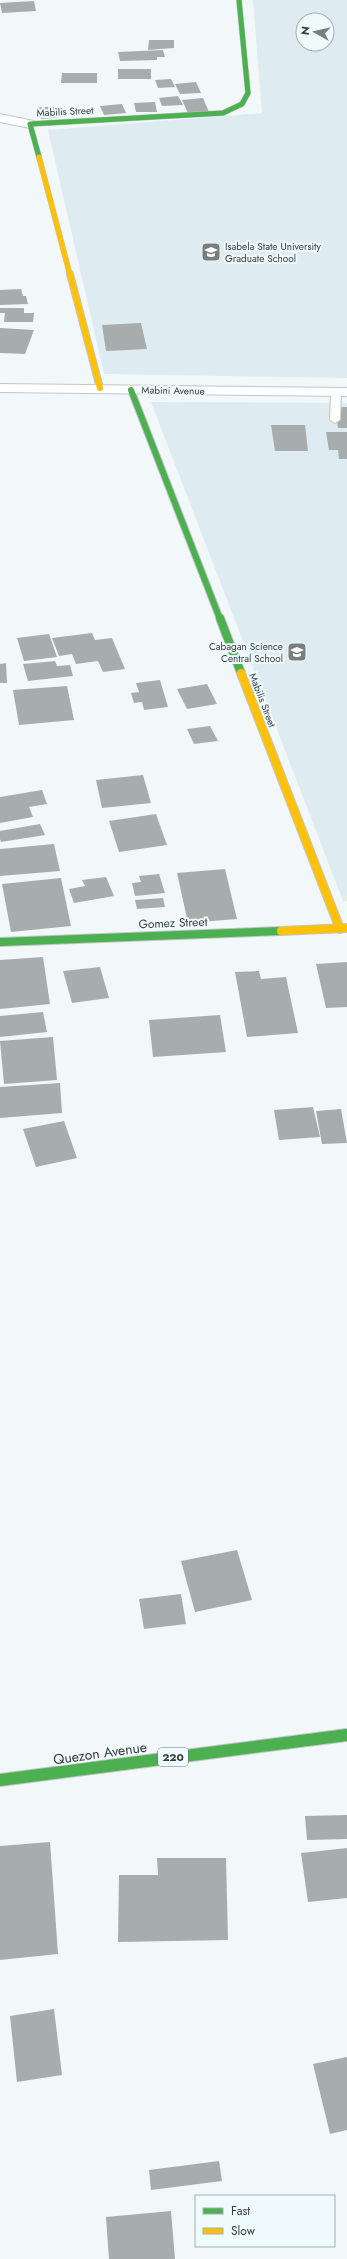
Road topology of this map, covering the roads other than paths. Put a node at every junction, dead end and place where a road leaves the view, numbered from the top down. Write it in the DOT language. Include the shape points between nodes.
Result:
graph roads {
  1 [pos="239,0"];
  2 [pos="0,118"];
  3 [pos="30,124"];
  4 [pos="0,388"];
  5 [pos="100,388"];
  6 [pos="132,390"];
  7 [pos="341,392"];
  8 [pos="335,420"];
  9 [pos="344,928"];
  10 [pos="0,942"];
  11 [pos="347,1735"];
  12 [pos="0,1780"];
  1 -- 3 [label="street, Mabilis Street" via="248,93 242,104 223,112"];
  2 -- 3 [label="street"];
  3 -- 5 [label="street, Mabilis Street"];
  4 -- 5 [label="street, Mabini Avenue"];
  5 -- 6 [label="street, Mabini Avenue"];
  6 -- 7 [label="street, Mabini Avenue"];
  6 -- 9 [label="street, Mabilis Street"];
  7 -- 8 [label="lane"];
  9 -- 10 [label="street, Gomez Street"];
  11 -- 12 [label="street, Quezon Avenue / 220"];
}
